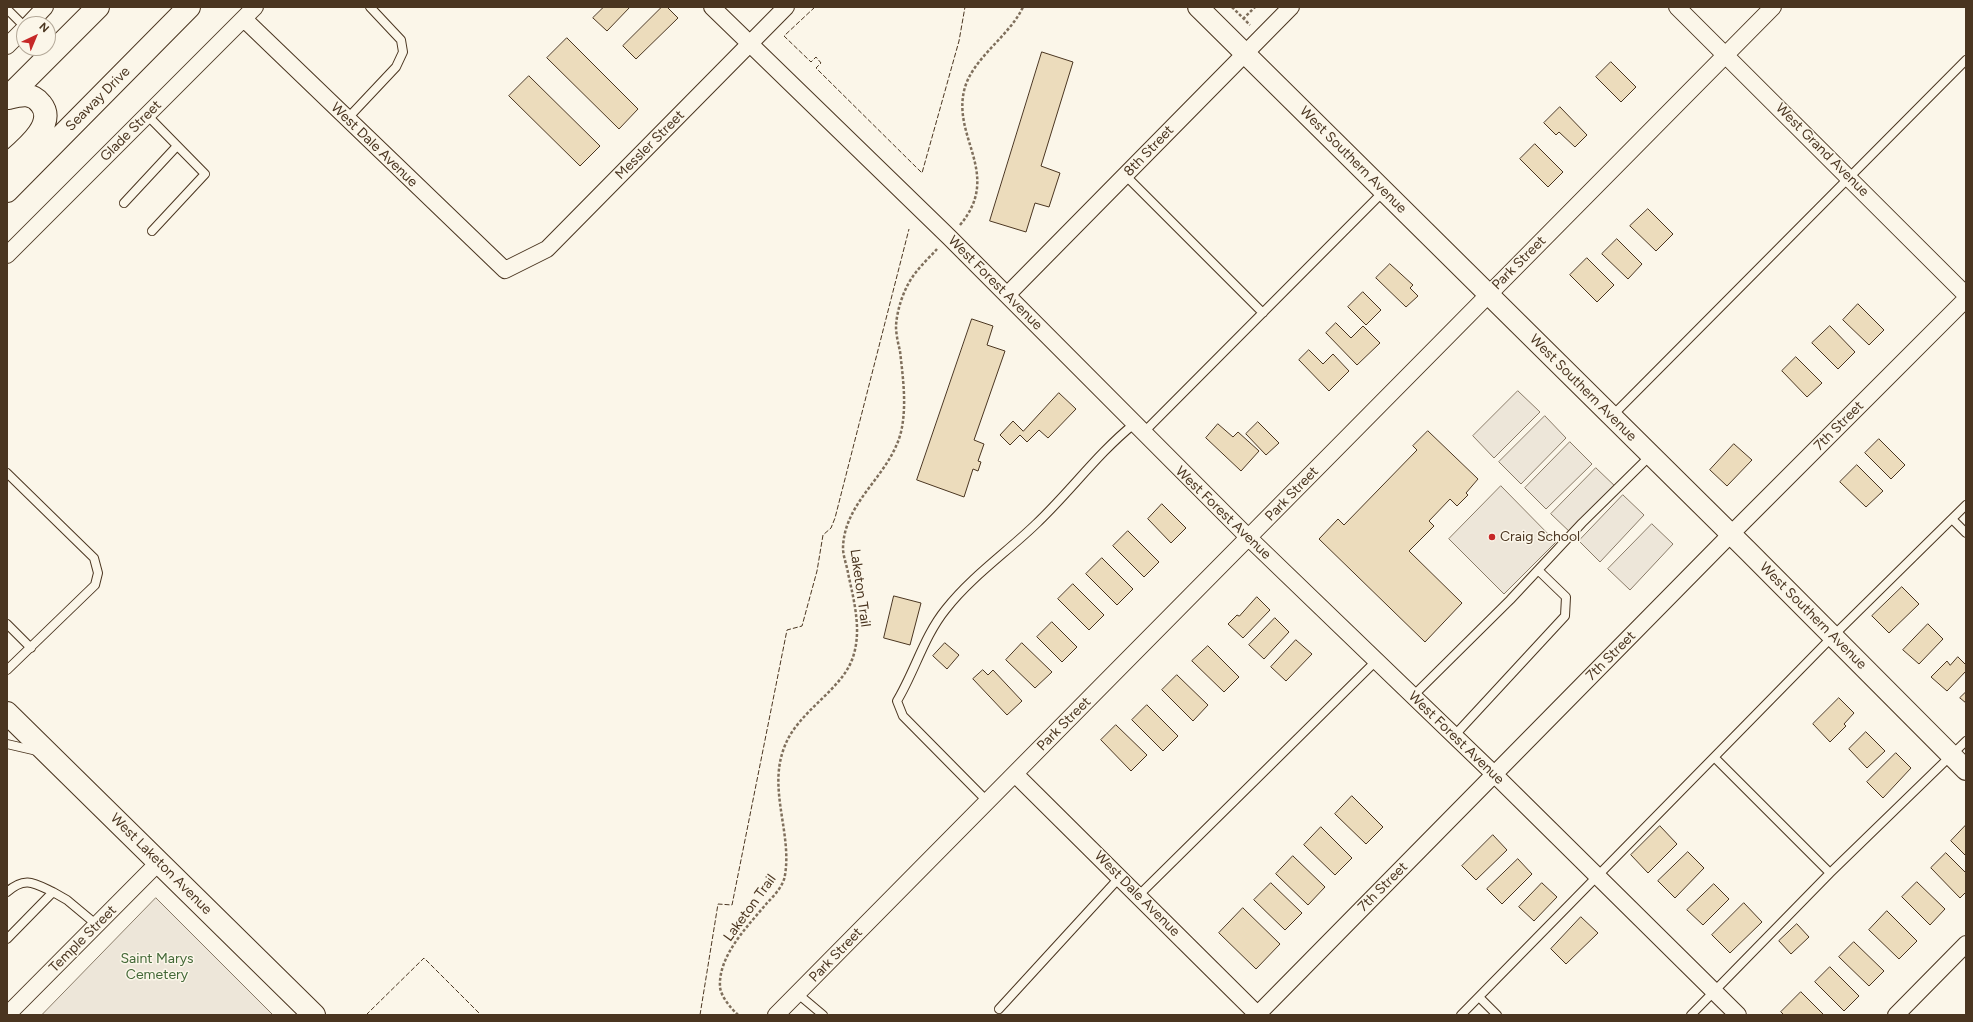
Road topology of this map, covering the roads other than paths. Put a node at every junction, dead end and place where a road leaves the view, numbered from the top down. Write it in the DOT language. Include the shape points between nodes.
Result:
graph roads {
  1 [pos="45,7"];
  2 [pos="98,7"];
  3 [pos="189,7"];
  4 [pos="255,7"];
  5 [pos="370,7"];
  6 [pos="712,7"];
  7 [pos="786,7"];
  8 [pos="1198,7"];
  9 [pos="1291,7"];
  10 [pos="1677,7"];
  11 [pos="1773,7"];
  12 [pos="7,10"];
  13 [pos="37,16"];
  14 [pos="244,18"];
  15 [pos="16,20"];
  16 [pos="16,36"];
  17 [pos="750,44"];
  18 [pos="7,46"];
  19 [pos="1245,52"];
  20 [pos="1726,55"];
  21 [pos="1966,60"];
  22 [pos="7,98"];
  23 [pos="147,115"];
  24 [pos="347,119"];
  25 [pos="177,146"];
  26 [pos="7,165"];
  27 [pos="1125,175"];
  28 [pos="1849,178"];
  29 [pos="7,191"];
  30 [pos="1384,191"];
  31 [pos="124,203"];
  32 [pos="152,231"];
  33 [pos="7,255"];
  34 [pos="505,270"];
  35 [pos="1488,294"];
  36 [pos="1007,295"];
  37 [pos="1966,295"];
  38 [pos="1966,298"];
  39 [pos="1263,313"];
  40 [pos="1612,416"];
  41 [pos="1138,429"];
  42 [pos="1651,455"];
  43 [pos="7,473"];
  44 [pos="1966,505"];
  45 [pos="1952,519"];
  46 [pos="1966,533"];
  47 [pos="1731,534"];
  48 [pos="1249,538"];
  49 [pos="1538,570"];
  50 [pos="7,624"];
  51 [pos="1833,636"];
  52 [pos="30,648"];
  53 [pos="1376,661"];
  54 [pos="7,670"];
  55 [pos="1413,696"];
  56 [pos="7,713"];
  57 [pos="1454,736"];
  58 [pos="1966,741"];
  59 [pos="7,744"];
  60 [pos="48,754"];
  61 [pos="1952,756"];
  62 [pos="1715,758"];
  63 [pos="1966,770"];
  64 [pos="1015,774"];
  65 [pos="1494,774"];
  66 [pos="987,801"];
  67 [pos="159,862"];
  68 [pos="1830,873"];
  69 [pos="1597,876"];
  70 [pos="1120,878"];
  71 [pos="7,892"];
  72 [pos="53,892"];
  73 [pos="1138,896"];
  74 [pos="97,925"];
  75 [pos="7,939"];
  76 [pos="1966,944"];
  77 [pos="1714,992"];
  78 [pos="798,994"];
  79 [pos="1479,997"];
  80 [pos="999,1009"];
  81 [pos="7,1015"];
  82 [pos="314,1015"];
  83 [pos="776,1015"];
  84 [pos="823,1015"];
  85 [pos="1257,1015"];
  86 [pos="1461,1015"];
  87 [pos="1497,1015"];
  88 [pos="1691,1015"];
  89 [pos="1738,1015"];
  90 [pos="1896,1015"];
  1 -- 13 [label="street"];
  2 -- 22 [label="main road"];
  3 -- 29 [label="main road, Seaway Drive"];
  4 -- 14 [label="street, Glade Street"];
  5 -- 24 [label="lane" via="401,40 403,52 396,67"];
  6 -- 17 [label="street, West Forest Avenue"];
  7 -- 17 [label="street, Messler Street"];
  8 -- 19 [label="street, West Southern Avenue"];
  9 -- 19 [label="street, 8th Street"];
  10 -- 20 [label="street, West Grand Avenue"];
  11 -- 20 [label="street, Park Street"];
  12 -- 15 [label="lane"];
  14 -- 23 [label="street, Glade Street"];
  14 -- 24 [label="street, West Dale Avenue"];
  16 -- 18 [label="street"];
  17 -- 34 [label="street, Messler Street" via="547,249"];
  17 -- 36 [label="street, West Forest Avenue"];
  19 -- 27 [label="street, 8th Street"];
  19 -- 30 [label="street, West Southern Avenue"];
  20 -- 28 [label="street, West Grand Avenue"];
  20 -- 35 [label="street, Park Street"];
  21 -- 28 [label="lane"];
  22 -- 26 [label="main road" via="26,94 33,97 44,108 46,120 40,132"];
  23 -- 25 [label="lane"];
  23 -- 33 [label="street, Glade Street"];
  24 -- 34 [label="street, West Dale Avenue"];
  25 -- 31 [label="lane"];
  25 -- 32 [label="lane" via="205,174"];
  27 -- 36 [label="street, 8th Street"];
  27 -- 39 [label="lane"];
  28 -- 37 [label="street, West Grand Avenue"];
  28 -- 40 [label="lane"];
  30 -- 35 [label="street, West Southern Avenue"];
  30 -- 39 [label="lane"];
  35 -- 40 [label="street, West Southern Avenue"];
  35 -- 48 [label="street, Park Street"];
  36 -- 41 [label="street, West Forest Avenue"];
  38 -- 47 [label="street, 7th Street"];
  39 -- 41 [label="lane"];
  40 -- 42 [label="street, West Southern Avenue"];
  41 -- 48 [label="street, West Forest Avenue"];
  41 -- 66 [label="lane" via="1095,459 1037,523 970,584 946,610 926,642 897,700 903,716"];
  42 -- 47 [label="street, West Southern Avenue"];
  42 -- 49 [label="lane" via="1582,522"];
  43 -- 52 [label="lane" via="94,558 98,573 96,585"];
  44 -- 45 [label="lane"];
  45 -- 46 [label="lane"];
  45 -- 51 [label="lane"];
  47 -- 51 [label="street, West Southern Avenue"];
  47 -- 65 [label="street, 7th Street"];
  48 -- 53 [label="street, West Forest Avenue"];
  48 -- 64 [label="street, Park Street"];
  49 -- 55 [label="lane"];
  49 -- 57 [label="lane" via="1566,597 1565,616"];
  50 -- 52 [label="lane"];
  51 -- 61 [label="street, West Southern Avenue"];
  51 -- 62 [label="lane"];
  52 -- 54 [label="lane"];
  53 -- 55 [label="street, West Forest Avenue"];
  53 -- 73 [label="lane"];
  55 -- 57 [label="street, West Forest Avenue"];
  56 -- 60 [label="main road, West Laketon Avenue"];
  57 -- 65 [label="street, West Forest Avenue"];
  58 -- 61 [label="lane"];
  59 -- 60 [label="lane"];
  60 -- 67 [label="main road, West Laketon Avenue"];
  61 -- 63 [label="street, West Southern Avenue"];
  61 -- 68 [label="lane"];
  62 -- 68 [label="lane"];
  62 -- 69 [label="lane"];
  64 -- 66 [label="street, Park Street"];
  64 -- 70 [label="street, West Dale Avenue"];
  65 -- 69 [label="street, West Forest Avenue"];
  65 -- 85 [label="street, 7th Street"];
  66 -- 78 [label="street, Park Street"];
  67 -- 74 [label="street, Temple Street"];
  67 -- 82 [label="main road, West Laketon Avenue"];
  68 -- 77 [label="lane"];
  69 -- 77 [label="street, West Forest Avenue"];
  69 -- 79 [label="lane"];
  70 -- 73 [label="street, West Dale Avenue"];
  70 -- 80 [label="lane"];
  71 -- 72 [label="lane" via="21,882 33,882"];
  72 -- 74 [label="lane"];
  72 -- 75 [label="lane"];
  73 -- 85 [label="street, West Dale Avenue"];
  74 -- 81 [label="street, Temple Street"];
  76 -- 90 [label="street"];
  77 -- 88 [label="lane"];
  77 -- 89 [label="street, West Forest Avenue"];
  78 -- 83 [label="street, Park Street"];
  78 -- 84 [label="lane"];
  79 -- 86 [label="lane"];
  79 -- 87 [label="lane"];
}
